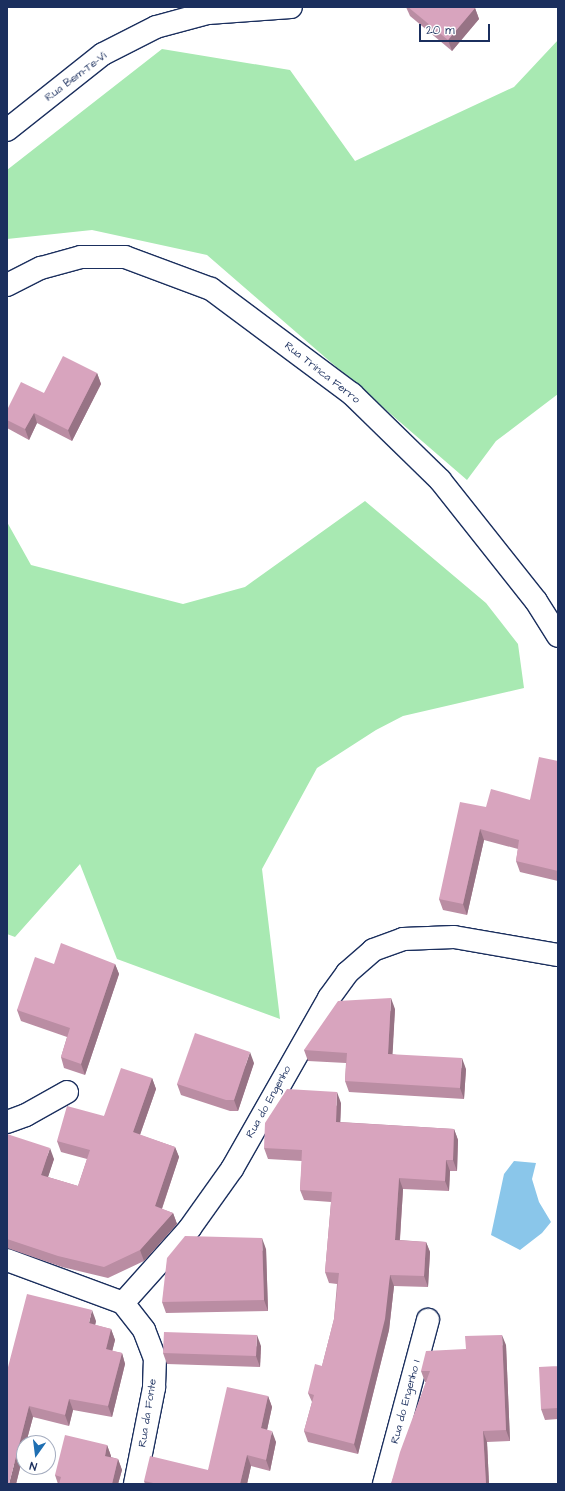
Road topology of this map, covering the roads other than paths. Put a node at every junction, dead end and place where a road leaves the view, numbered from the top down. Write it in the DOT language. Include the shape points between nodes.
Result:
graph roads {
  1 [pos="291,7"];
  2 [pos="7,130"];
  3 [pos="7,285"];
  4 [pos="558,636"];
  5 [pos="558,955"];
  6 [pos="67,1092"];
  7 [pos="7,1122"];
  8 [pos="7,1260"];
  9 [pos="123,1303"];
  10 [pos="428,1320"];
  11 [pos="135,1484"];
  12 [pos="384,1484"];
  1 -- 2 [label="street, Rua Bem-Te-Vi" via="208,13 156,27 103,54"];
  3 -- 4 [label="street, Rua Trinca Ferro" via="42,268 81,257 125,256 211,289 352,394 440,480 536,601"];
  5 -- 9 [label="street, Rua do Engenho" via="454,937 403,939 373,950 347,973 329,998 232,1169 190,1228"];
  6 -- 7 [label="street" via="26,1115"];
  8 -- 9 [label="street"];
  9 -- 11 [label="street, Rua da Fonte" via="144,1330 155,1358 154,1388"];
  10 -- 12 [label="street, Rua do Engenho 1"];
}
